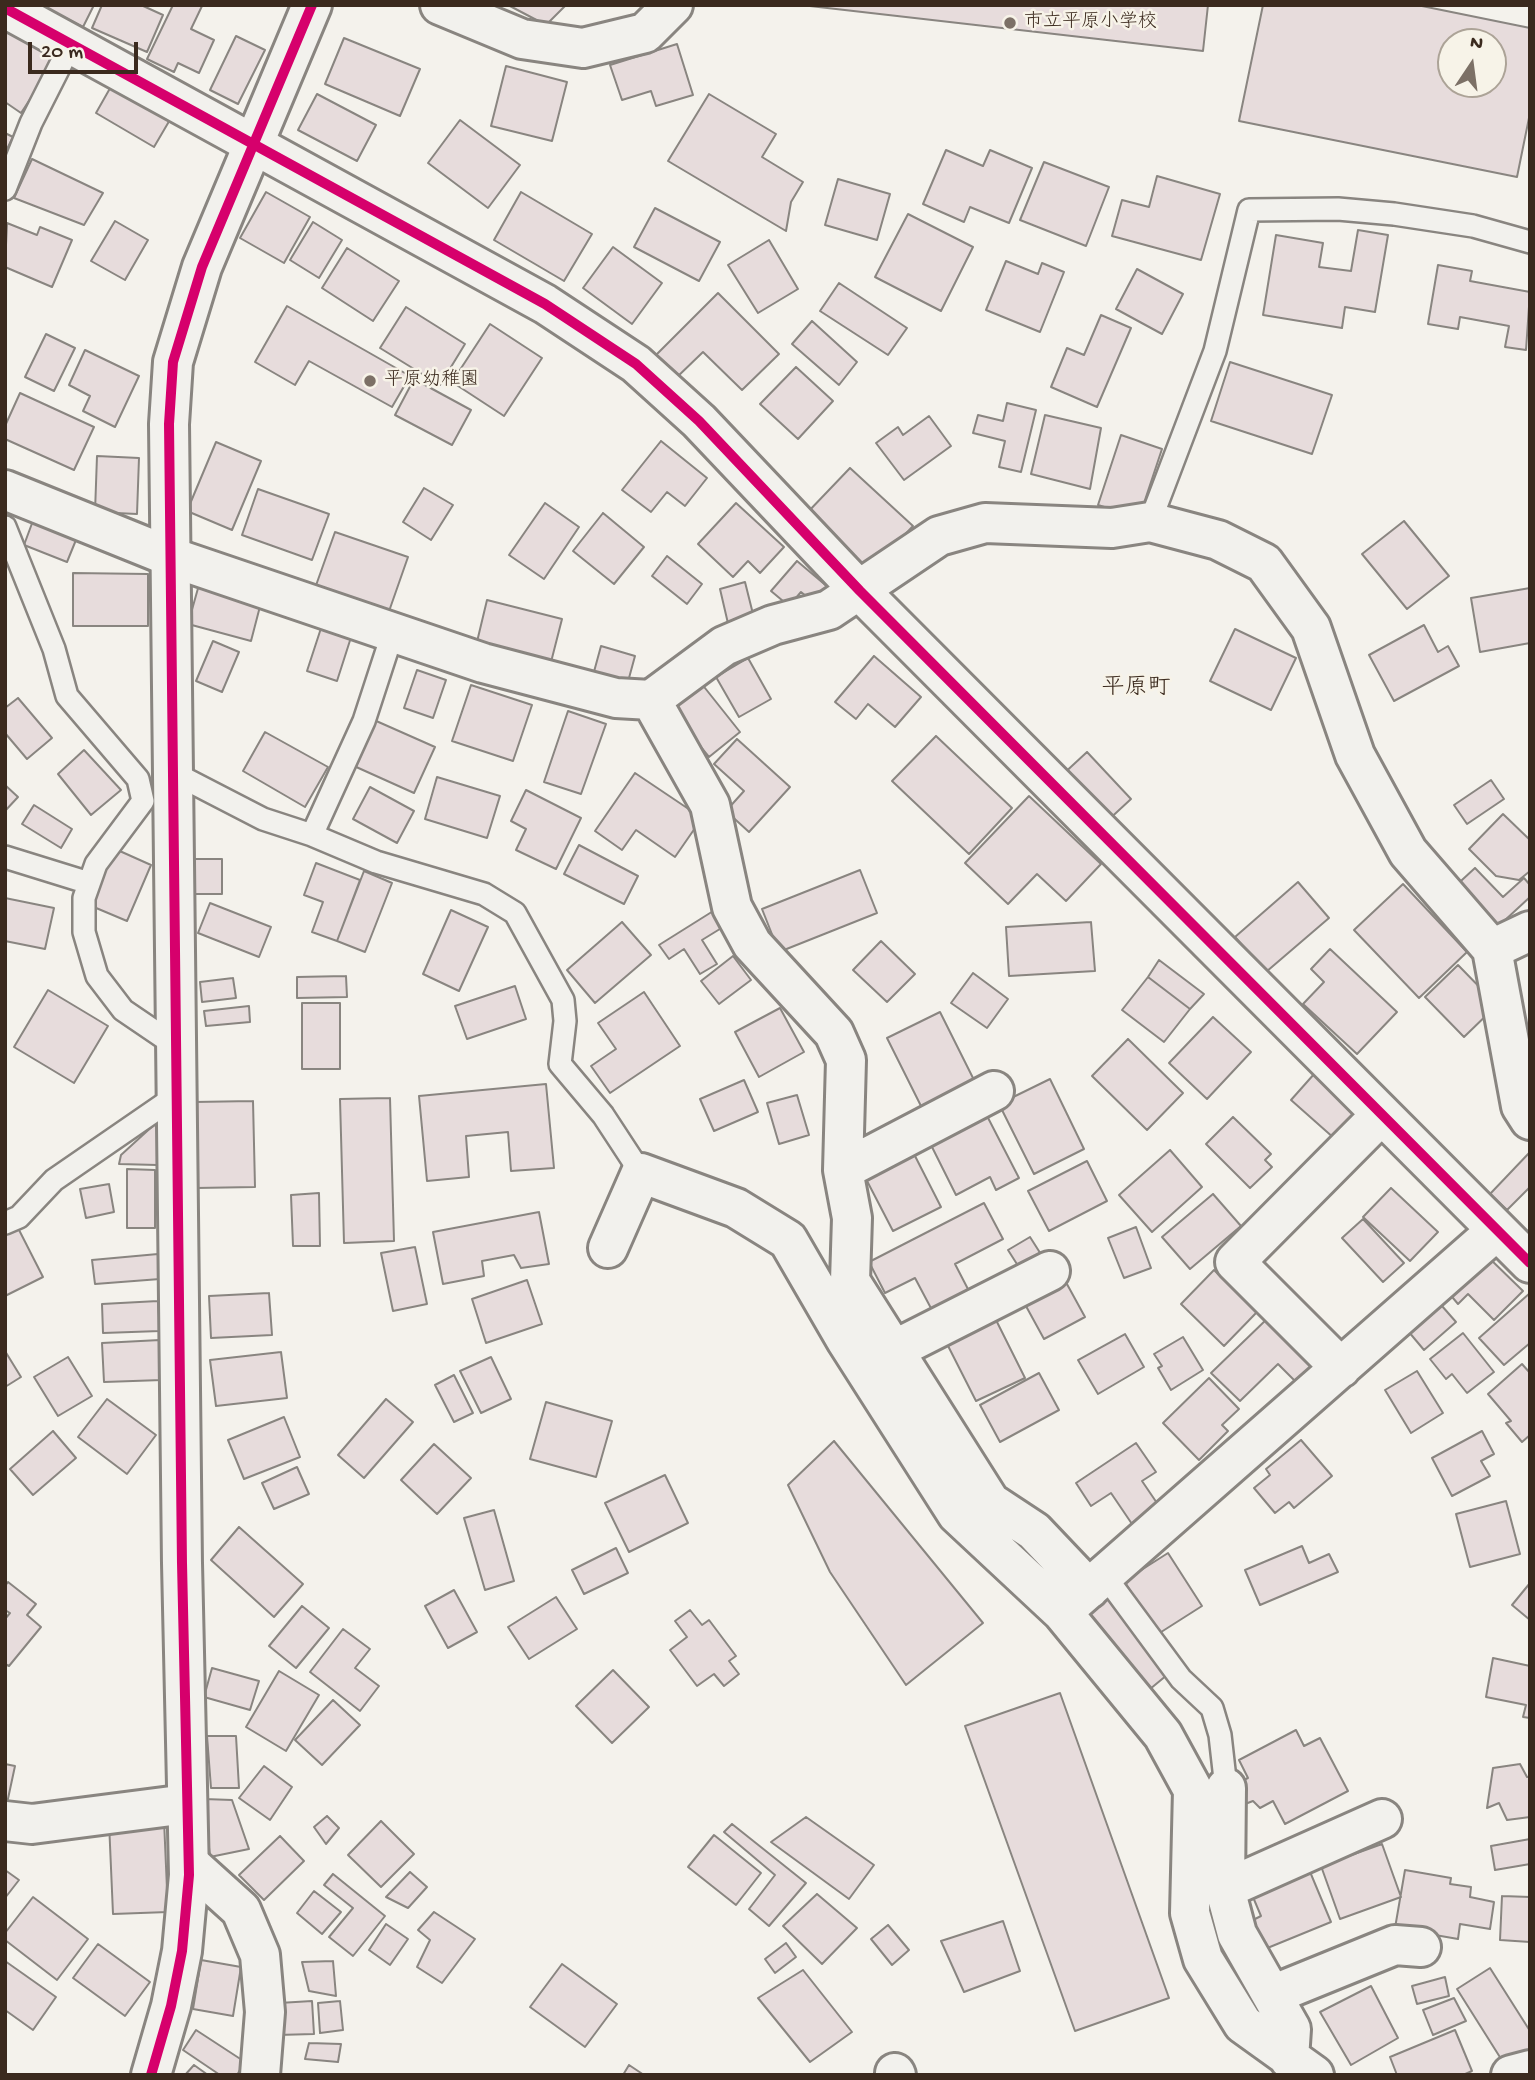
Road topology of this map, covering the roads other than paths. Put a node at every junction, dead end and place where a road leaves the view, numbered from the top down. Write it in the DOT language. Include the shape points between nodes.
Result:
graph roads {
  1 [pos="312,5"];
  2 [pos="440,5"];
  3 [pos="673,5"];
  4 [pos="5,8"];
  5 [pos="71,44"];
  6 [pos="252,143"];
  7 [pos="5,189"];
  8 [pos="1530,242"];
  9 [pos="5,490"];
  10 [pos="1150,522"];
  11 [pos="5,527"];
  12 [pos="171,556"];
  13 [pos="860,591"];
  14 [pos="393,632"];
  15 [pos="651,700"];
  16 [pos="172,772"];
  17 [pos="312,835"];
  18 [pos="5,857"];
  19 [pos="89,883"];
  20 [pos="1530,931"];
  21 [pos="1492,949"];
  22 [pos="176,1046"];
  23 [pos="994,1091"];
  24 [pos="176,1096"];
  25 [pos="1381,1115"];
  26 [pos="1530,1121"];
  27 [pos="843,1170"];
  28 [pos="641,1173"];
  29 [pos="5,1223"];
  30 [pos="1517,1241"];
  31 [pos="608,1248"];
  32 [pos="1050,1272"];
  33 [pos="894,1350"];
  34 [pos="1341,1368"];
  35 [pos="1086,1593"];
  36 [pos="1226,1788"];
  37 [pos="187,1804"];
  38 [pos="1382,1819"];
  39 [pos="5,1821"];
  40 [pos="189,1863"];
  41 [pos="1225,1889"];
  42 [pos="1421,1947"];
  43 [pos="1272,1995"];
  44 [pos="1301,2067"];
  45 [pos="1530,2070"];
  46 [pos="151,2075"];
  47 [pos="260,2075"];
  48 [pos="1511,2075"];
  1 -- 6 [label="street"];
  2 -- 3 [label="street" via="522,39 583,48 645,33"];
  4 -- 5 [label="street"];
  5 -- 6 [label="street"];
  5 -- 7 [label="lane" via="30,123"];
  6 -- 12 [label="street" via="202,267 173,362"];
  6 -- 13 [label="street" via="545,304 636,364 699,421"];
  8 -- 10 [label="lane" via="1473,226 1394,214 1249,210 1215,351"];
  9 -- 12 [label="street"];
  10 -- 13 [label="street" via="1112,528 985,523 939,536"];
  10 -- 21 [label="street" via="1218,540 1264,563 1311,628 1355,755 1408,852"];
  11 -- 19 [label="lane" via="54,649 67,696 138,779 143,801 96,864"];
  12 -- 14 [label="street"];
  12 -- 16 [label="street"];
  13 -- 15 [label="street" via="829,610 773,625 724,646"];
  13 -- 25 [label="street"];
  14 -- 15 [label="street" via="483,663 616,698"];
  14 -- 17 [label="lane" via="364,721"];
  15 -- 27 [label="street" via="710,805 732,907 752,944 834,1033 846,1060"];
  16 -- 17 [label="lane" via="263,819"];
  16 -- 22 [label="street"];
  17 -- 28 [label="lane" via="376,863 484,894 515,913 562,1000 565,1021 560,1064 603,1115"];
  18 -- 19 [label="lane"];
  19 -- 22 [label="lane" via="84,932 97,976 123,1010"];
  20 -- 21 [label="street"];
  21 -- 26 [label="street" via="1521,1106"];
  22 -- 24 [label="street"];
  23 -- 27 [label="street"];
  24 -- 29 [label="lane" via="54,1180 19,1217"];
  24 -- 37 [label="street"];
  25 -- 30 [label="street"];
  25 -- 34 [label="street" via="1235,1262"];
  27 -- 33 [label="street" via="852,1218 850,1281"];
  28 -- 31 [label="street"];
  28 -- 35 [label="street" via="736,1208 788,1240 957,1514"];
  30 -- 34 [label="street"];
  32 -- 33 [label="street"];
  33 -- 35 [label="street" via="990,1502 1034,1531"];
  34 -- 35 [label="street"];
  35 -- 36 [label="lane" via="1212,1708"];
  35 -- 44 [label="street" via="1193,1790 1190,1913 1203,1959 1243,2024"];
  36 -- 41 [label="street"];
  37 -- 39 [label="street" via="32,1824"];
  37 -- 40 [label="street"];
  38 -- 41 [label="street"];
  40 -- 46 [label="street" via="182,1951"];
  40 -- 47 [label="street" via="241,1910 260,1955 265,2012"];
  41 -- 43 [label="street" via="1237,1934"];
  42 -- 43 [label="street" via="1395,1945"];
  43 -- 44 [label="street" via="1291,2029"];
  45 -- 48 [label="street"];
}
